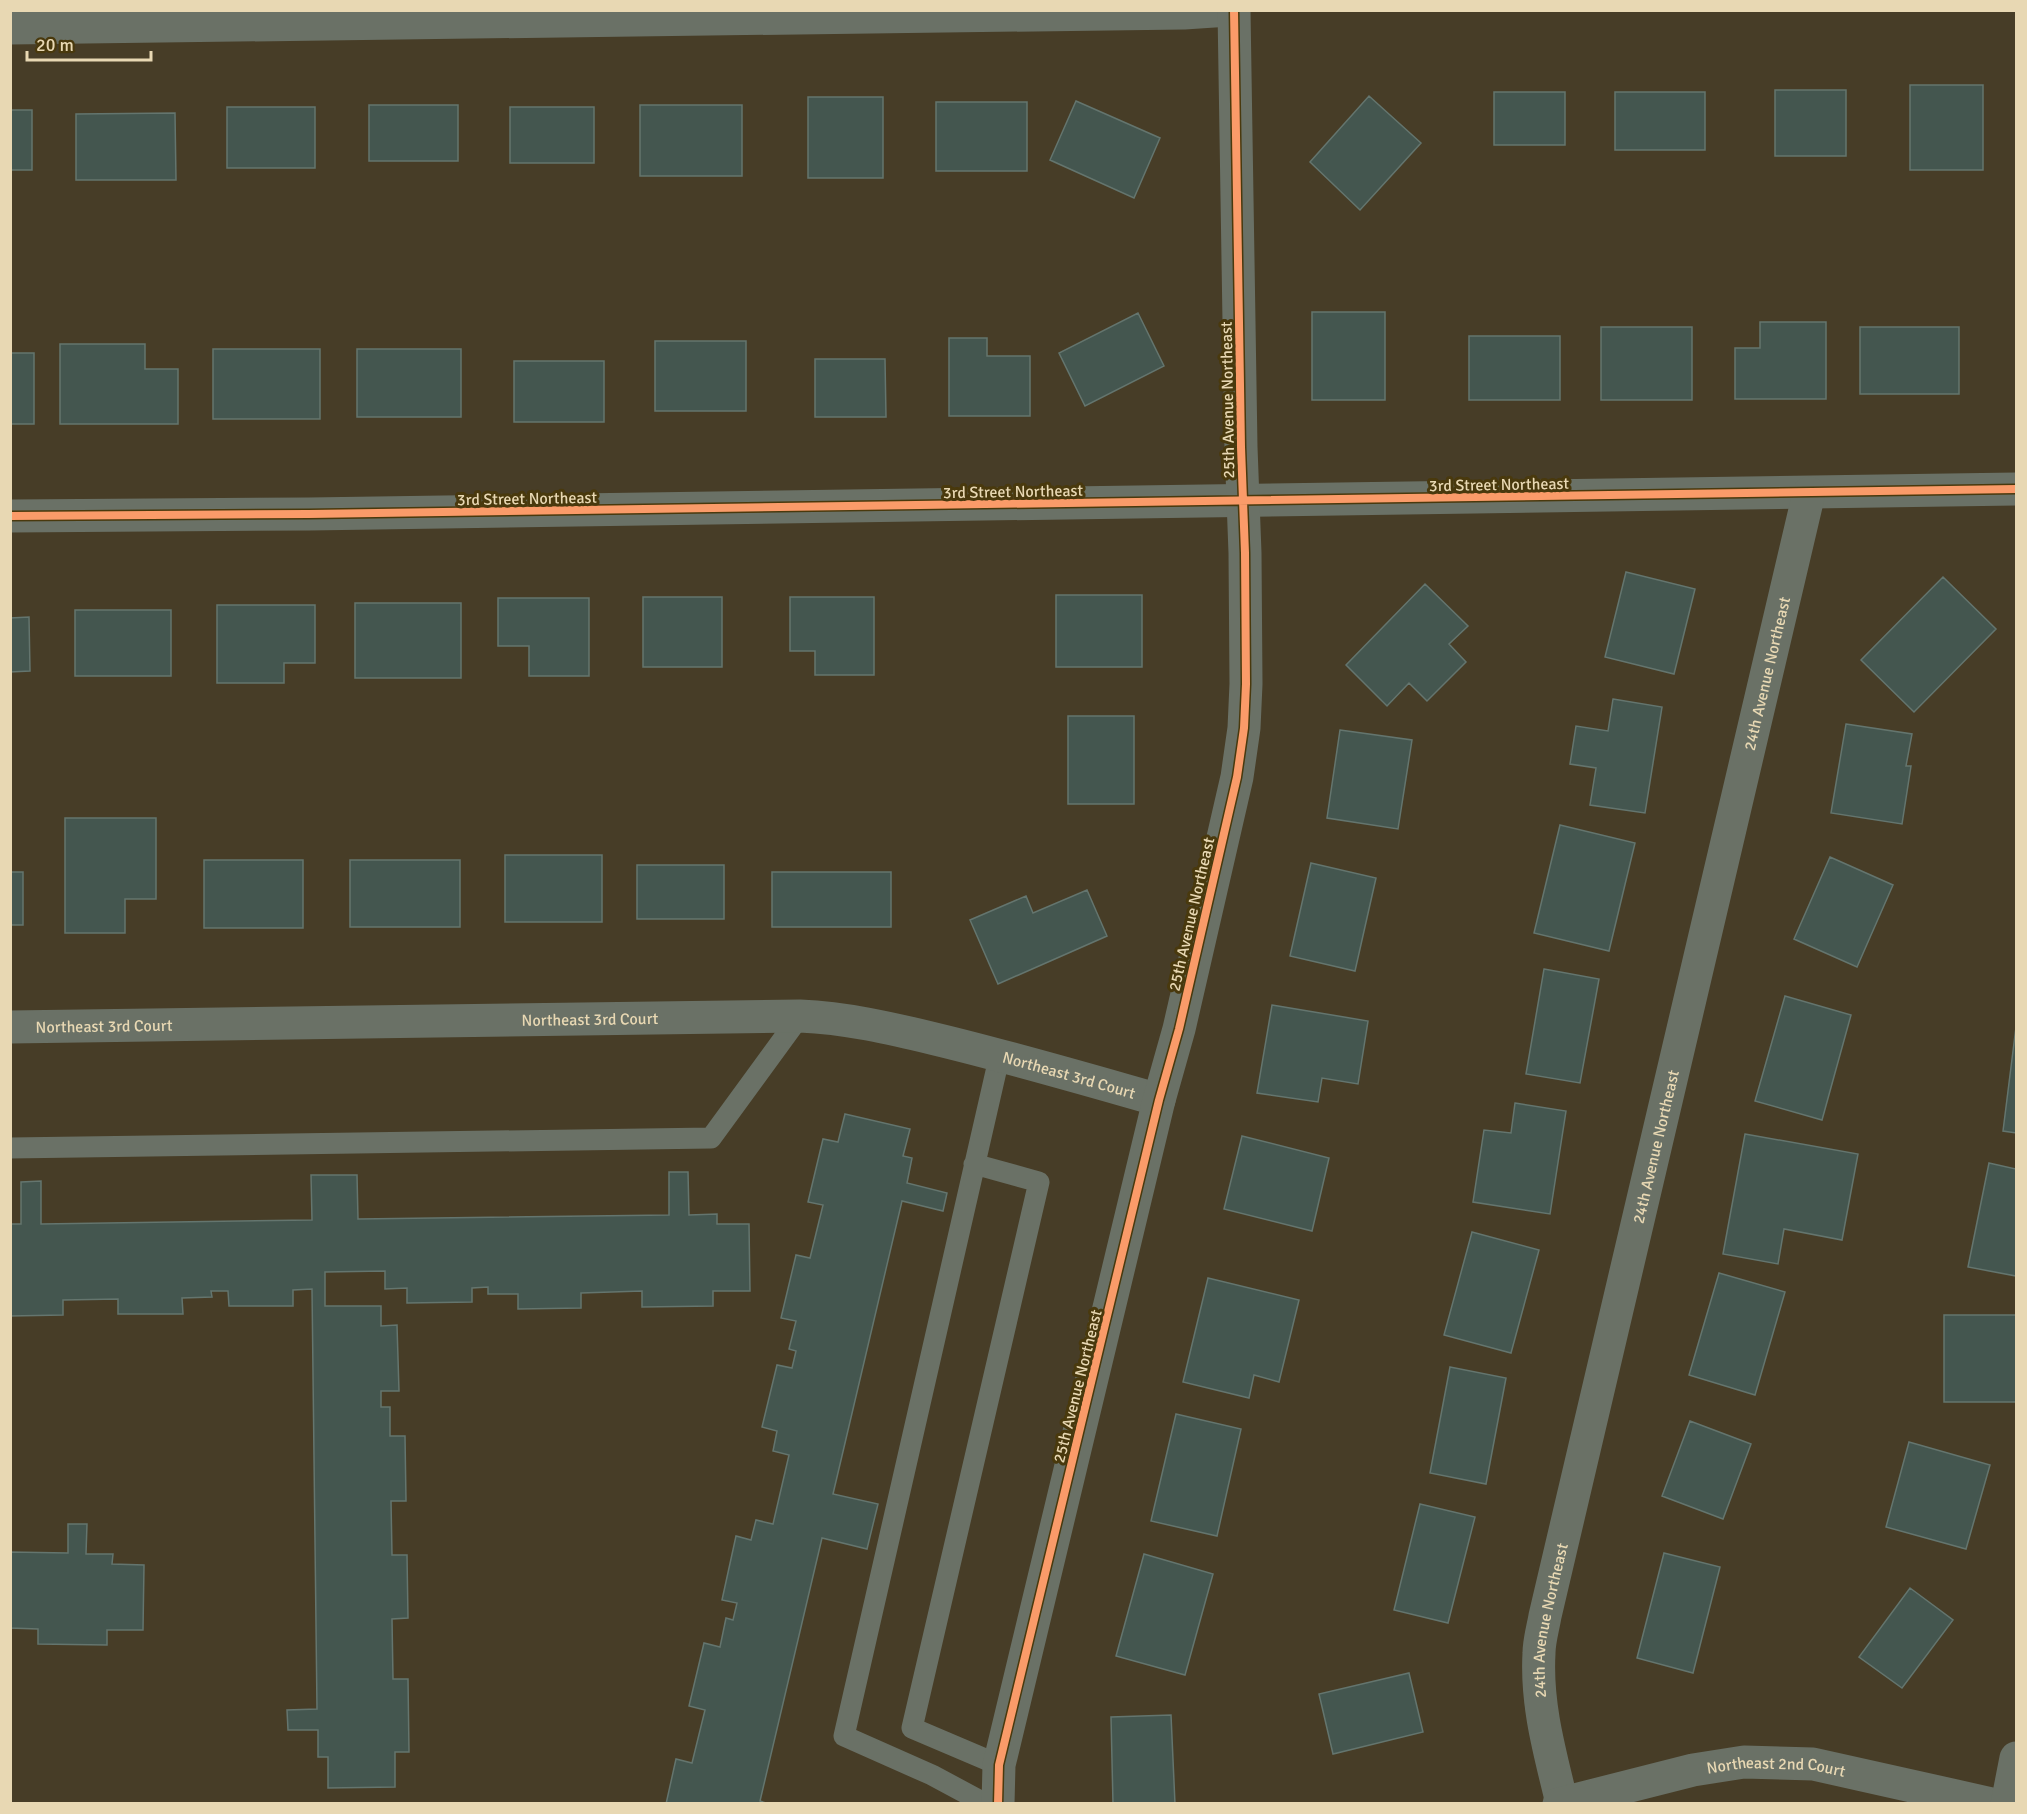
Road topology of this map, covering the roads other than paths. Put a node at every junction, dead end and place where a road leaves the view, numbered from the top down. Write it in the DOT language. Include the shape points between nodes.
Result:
graph roads {
  1 [pos="1232,10"];
  2 [pos="10,28"];
  3 [pos="2016,489"];
  4 [pos="1809,493"];
  5 [pos="1244,501"];
  6 [pos="10,516"];
  7 [pos="800,1016"];
  8 [pos="10,1027"];
  9 [pos="1000,1054"];
  10 [pos="1160,1100"];
  11 [pos="10,1148"];
  12 [pos="974,1164"];
  13 [pos="2016,1758"];
  14 [pos="999,1765"];
  15 [pos="986,1803"];
  16 [pos="998,1803"];
  17 [pos="1561,1803"];
  18 [pos="1992,1803"];
  19 [pos="2007,1803"];
  1 -- 2 [label="street"];
  1 -- 5 [label="street, 25th Avenue Northeast"];
  3 -- 4 [label="street, 3rd Street Northeast"];
  4 -- 5 [label="street, 3rd Street Northeast"];
  4 -- 17 [label="street, 24th Avenue Northeast" via="1545,1616 1539,1652 1539,1699"];
  5 -- 6 [label="street, 3rd Street Northeast"];
  5 -- 10 [label="street, 25th Avenue Northeast" via="1246,684 1240,758"];
  7 -- 8 [label="street, Northeast 3rd Court"];
  7 -- 9 [label="street, Northeast 3rd Court" via="908,1032"];
  7 -- 11 [label="lane" via="711,1138"];
  9 -- 10 [label="street, Northeast 3rd Court"];
  9 -- 12 [label="lane"];
  10 -- 14 [label="street, 25th Avenue Northeast"];
  12 -- 14 [label="lane" via="1039,1182 912,1728"];
  12 -- 15 [label="lane" via="844,1736"];
  13 -- 19 [label="street"];
  14 -- 16 [label="street, 25th Avenue Northeast"];
  17 -- 18 [label="street, Northeast 2nd Court" via="1693,1770 1744,1762 1813,1764"];
}
